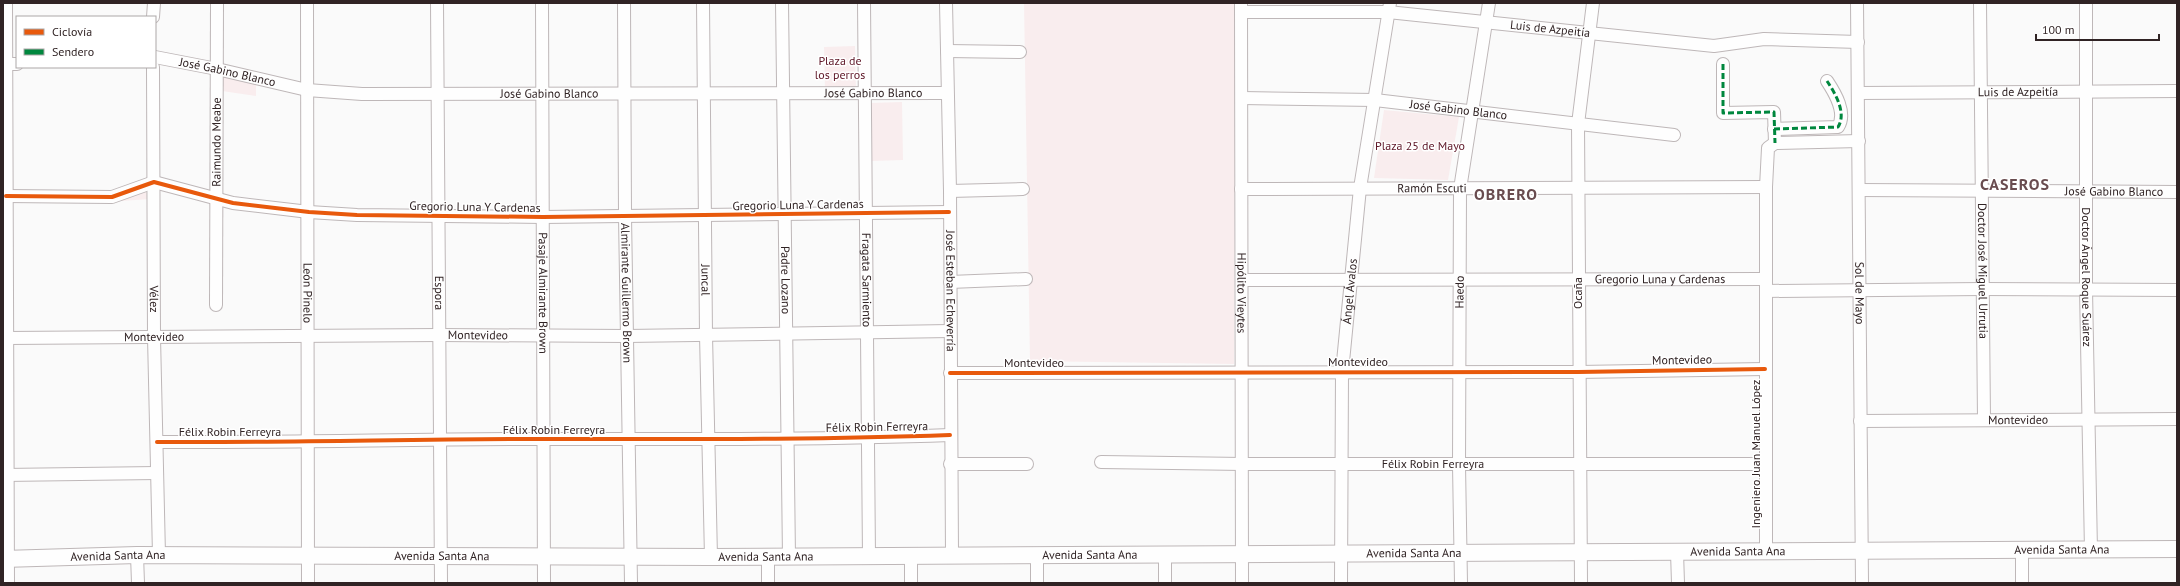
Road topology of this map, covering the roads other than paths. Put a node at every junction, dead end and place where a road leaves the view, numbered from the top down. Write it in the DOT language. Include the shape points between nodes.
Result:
graph roads {
  1 [pos="154,3"];
  2 [pos="217,3"];
  3 [pos="307,3"];
  4 [pos="437,3"];
  5 [pos="542,3"];
  6 [pos="624,3"];
  7 [pos="702,3"];
  8 [pos="782,3"];
  9 [pos="864,3"];
  10 [pos="946,3"];
  11 [pos="1489,3"];
  12 [pos="1593,3"];
  13 [pos="1857,3"];
  14 [pos="1980,3"];
  15 [pos="2086,3"];
  16 [pos="1241,8"];
  17 [pos="1389,8"];
  18 [pos="4,10"];
  19 [pos="154,16"];
  20 [pos="1486,21"];
  21 [pos="1589,34"];
  22 [pos="1858,42"];
  23 [pos="947,51"];
  24 [pos="1020,52"];
  25 [pos="156,56"];
  26 [pos="11,64"];
  27 [pos="1723,64"];
  28 [pos="154,68"];
  29 [pos="217,69"];
  30 [pos="1827,81"];
  31 [pos="307,90"];
  32 [pos="2177,91"];
  33 [pos="1980,92"];
  34 [pos="947,93"];
  35 [pos="1858,93"];
  36 [pos="2087,93"];
  37 [pos="625,94"];
  38 [pos="705,94"];
  39 [pos="864,94"];
  40 [pos="437,95"];
  41 [pos="543,95"];
  42 [pos="783,95"];
  43 [pos="1242,98"];
  44 [pos="1375,100"];
  45 [pos="1471,112"];
  46 [pos="1578,124"];
  47 [pos="4,127"];
  48 [pos="1774,129"];
  49 [pos="1674,135"];
  50 [pos="1858,141"];
  51 [pos="1775,143"];
  52 [pos="154,182"];
  53 [pos="1766,187"];
  54 [pos="1360,188"];
  55 [pos="1023,189"];
  56 [pos="1241,189"];
  57 [pos="1460,189"];
  58 [pos="1578,189"];
  59 [pos="1981,189"];
  60 [pos="1859,190"];
  61 [pos="950,191"];
  62 [pos="2087,191"];
  63 [pos="2177,192"];
  64 [pos="6,196"];
  65 [pos="216,200"];
  66 [pos="309,212"];
  67 [pos="949,212"];
  68 [pos="866,214"];
  69 [pos="783,215"];
  70 [pos="625,216"];
  71 [pos="705,216"];
  72 [pos="437,217"];
  73 [pos="543,218"];
  74 [pos="5,246"];
  75 [pos="1460,279"];
  76 [pos="1578,279"];
  77 [pos="1026,280"];
  78 [pos="1242,280"];
  79 [pos="1351,280"];
  80 [pos="950,282"];
  81 [pos="1766,285"];
  82 [pos="1982,289"];
  83 [pos="1859,290"];
  84 [pos="2086,290"];
  85 [pos="2177,290"];
  86 [pos="216,304"];
  87 [pos="950,331"];
  88 [pos="867,332"];
  89 [pos="786,334"];
  90 [pos="439,335"];
  91 [pos="544,335"];
  92 [pos="706,335"];
  93 [pos="154,336"];
  94 [pos="309,336"];
  95 [pos="627,336"];
  96 [pos="6,338"];
  97 [pos="1765,369"];
  98 [pos="1242,372"];
  99 [pos="1342,372"];
  100 [pos="1460,372"];
  101 [pos="1578,372"];
  102 [pos="950,373"];
  103 [pos="1984,419"];
  104 [pos="2088,419"];
  105 [pos="2177,419"];
  106 [pos="1860,421"];
  107 [pos="950,435"];
  108 [pos="869,438"];
  109 [pos="543,439"];
  110 [pos="788,439"];
  111 [pos="441,441"];
  112 [pos="629,441"];
  113 [pos="709,441"];
  114 [pos="157,442"];
  115 [pos="308,443"];
  116 [pos="1101,462"];
  117 [pos="950,464"];
  118 [pos="1027,464"];
  119 [pos="1243,464"];
  120 [pos="1341,464"];
  121 [pos="1580,464"];
  122 [pos="1765,464"];
  123 [pos="1459,465"];
  124 [pos="157,473"];
  125 [pos="4,475"];
  126 [pos="2177,549"];
  127 [pos="1862,551"];
  128 [pos="2022,551"];
  129 [pos="2091,551"];
  130 [pos="1580,552"];
  131 [pos="1677,552"];
  132 [pos="1766,552"];
  133 [pos="1460,554"];
  134 [pos="137,555"];
  135 [pos="159,555"];
  136 [pos="911,555"];
  137 [pos="952,555"];
  138 [pos="1342,555"];
  139 [pos="308,556"];
  140 [pos="1037,556"];
  141 [pos="1165,556"];
  142 [pos="1242,556"];
  143 [pos="631,557"];
  144 [pos="711,557"];
  145 [pos="768,557"];
  146 [pos="789,557"];
  147 [pos="869,557"];
  148 [pos="4,558"];
  149 [pos="441,558"];
  150 [pos="544,558"];
  151 [pos="6,583"];
  152 [pos="138,583"];
  153 [pos="308,583"];
  154 [pos="441,583"];
  155 [pos="544,583"];
  156 [pos="631,583"];
  157 [pos="768,583"];
  158 [pos="911,583"];
  159 [pos="1037,583"];
  160 [pos="1165,583"];
  161 [pos="1242,583"];
  162 [pos="1341,583"];
  163 [pos="1461,583"];
  164 [pos="1581,583"];
  165 [pos="1678,583"];
  166 [pos="1862,583"];
  167 [pos="2022,583"];
  1 -- 19 [label="street"];
  2 -- 29 [label="street, Raimundo Meabe"];
  3 -- 31 [label="street, León Pinelo"];
  4 -- 40 [label="street, Espora"];
  5 -- 41 [label="street, Pasaje Almirante Brown"];
  6 -- 37 [label="street, Almirante Guillermo Brown"];
  7 -- 38 [label="street, Juncal"];
  8 -- 42 [label="street, Padre Lozano"];
  9 -- 39 [label="street, Fragata Sarmiento"];
  10 -- 23 [label="street, José Esteban Echeverría"];
  11 -- 20 [label="street, Haedo"];
  12 -- 21 [label="street, Ocaña"];
  13 -- 22 [label="street, Sol de Mayo"];
  14 -- 33 [label="street, Doctor José Miguel Urrutia"];
  15 -- 36 [label="street, Doctor Ángel Roque Suárez"];
  16 -- 17 [label="street, Luis de Azpeitía"];
  16 -- 43 [label="street, Hipólito Vieytes"];
  17 -- 20 [label="street, Luis de Azpeitía"];
  17 -- 44 [label="street, Ángel Ávalos"];
  18 -- 26 [label="main road"];
  20 -- 21 [label="street, Luis de Azpeitía"];
  20 -- 45 [label="street, Haedo"];
  21 -- 22 [label="street, Luis de Azpeitía" via="1714,46 1764,39"];
  21 -- 46 [label="street, Ocaña"];
  22 -- 35 [label="street, Sol de Mayo"];
  23 -- 24 [label="street"];
  23 -- 34 [label="street, José Esteban Echeverría"];
  25 -- 29 [label="street, José Gabino Blanco"];
  26 -- 47 [label="main road"];
  27 -- 48 [label="street" via="1723,114 1774,112"];
  28 -- 52 [label="street, Vélez"];
  29 -- 31 [label="street, José Gabino Blanco"];
  29 -- 65 [label="street, Raimundo Meabe"];
  30 -- 48 [label="street" via="1838,99 1838,127"];
  31 -- 40 [label="street, José Gabino Blanco"];
  31 -- 66 [label="street, León Pinelo"];
  32 -- 36 [label="street, Luis de Azpeitía"];
  33 -- 35 [label="street, Luis de Azpeitía"];
  33 -- 36 [label="street, Luis de Azpeitía"];
  33 -- 59 [label="street, Doctor José Miguel Urrutia"];
  34 -- 39 [label="street, José Gabino Blanco"];
  34 -- 61 [label="street, José Esteban Echeverría"];
  35 -- 50 [label="street, Sol de Mayo"];
  36 -- 62 [label="street, Doctor Ángel Roque Suárez"];
  37 -- 38 [label="street, José Gabino Blanco"];
  37 -- 41 [label="street, José Gabino Blanco"];
  37 -- 70 [label="street, Almirante Guillermo Brown"];
  38 -- 42 [label="street, José Gabino Blanco"];
  38 -- 71 [label="street, Juncal"];
  39 -- 42 [label="street, José Gabino Blanco"];
  39 -- 68 [label="street, Fragata Sarmiento"];
  40 -- 41 [label="street, José Gabino Blanco"];
  40 -- 72 [label="street, Espora"];
  41 -- 73 [label="street, Pasaje Almirante Brown"];
  42 -- 69 [label="street, Padre Lozano"];
  43 -- 44 [label="street, José Gabino Blanco"];
  43 -- 56 [label="street, Hipólito Vieytes"];
  44 -- 45 [label="street, José Gabino Blanco"];
  44 -- 54 [label="street, Ángel Ávalos"];
  45 -- 46 [label="street, José Gabino Blanco"];
  45 -- 57 [label="street, Haedo"];
  46 -- 49 [label="street, José Gabino Blanco"];
  46 -- 58 [label="street, Ocaña"];
  47 -- 64 [label="main road"];
  48 -- 51 [label="street"];
  50 -- 51 [label="street"];
  50 -- 60 [label="street, Sol de Mayo"];
  51 -- 53 [label="street, Ingeniero Juan Manuel López" via="1768,148"];
  52 -- 64 [label="street" via="112,198"];
  52 -- 65 [label="street, Gregorio Luna Y Cardenas"];
  52 -- 93 [label="street, Vélez"];
  53 -- 58 [label="street, Ramón Escuti"];
  53 -- 81 [label="street, Ingeniero Juan Manuel López"];
  54 -- 56 [label="street, Ramón Escuti"];
  54 -- 57 [label="street, Ramón Escuti"];
  54 -- 79 [label="street, Ángel Ávalos"];
  55 -- 61 [label="street"];
  56 -- 78 [label="street, Hipólito Vieytes"];
  57 -- 58 [label="street, Ramón Escuti"];
  57 -- 75 [label="street, Haedo"];
  58 -- 76 [label="street, Ocaña"];
  59 -- 60 [label="street, José Gabino Blanco"];
  59 -- 62 [label="street, José Gabino Blanco"];
  59 -- 82 [label="street, Doctor José Miguel Urrutia"];
  60 -- 83 [label="street, Sol de Mayo"];
  61 -- 67 [label="street, José Esteban Echeverría"];
  62 -- 63 [label="street, José Gabino Blanco"];
  62 -- 84 [label="street, Doctor Ángel Roque Suárez"];
  64 -- 74 [label="main road"];
  65 -- 66 [label="street, Gregorio Luna Y Cardenas"];
  65 -- 86 [label="street, Raimundo Meabe"];
  66 -- 72 [label="street, Gregorio Luna Y Cardenas"];
  66 -- 94 [label="street, León Pinelo"];
  67 -- 68 [label="street, Gregorio Luna Y Cardenas"];
  67 -- 80 [label="street, José Esteban Echeverría"];
  68 -- 69 [label="street, Gregorio Luna Y Cardenas"];
  68 -- 88 [label="street, Fragata Sarmiento"];
  69 -- 71 [label="street, Gregorio Luna Y Cardenas"];
  69 -- 89 [label="street, Padre Lozano"];
  70 -- 71 [label="street, Gregorio Luna Y Cardenas"];
  70 -- 73 [label="street, Gregorio Luna Y Cardenas"];
  70 -- 95 [label="street, Almirante Guillermo Brown"];
  71 -- 92 [label="street, Juncal"];
  72 -- 73 [label="street, Gregorio Luna Y Cardenas"];
  72 -- 90 [label="street, Espora"];
  73 -- 91 [label="street, Pasaje Almirante Brown"];
  74 -- 96 [label="main road"];
  75 -- 76 [label="street, Gregorio Luna y Cardenas"];
  75 -- 79 [label="street, Gregorio Luna y Cardenas"];
  75 -- 100 [label="street, Haedo"];
  76 -- 81 [label="street, Gregorio Luna y Cardenas"];
  76 -- 101 [label="street, Ocaña"];
  77 -- 80 [label="street"];
  78 -- 79 [label="street, Gregorio Luna y Cardenas"];
  78 -- 98 [label="street, Hipólito Vieytes"];
  79 -- 99 [label="street, Ángel Ávalos"];
  80 -- 87 [label="street, José Esteban Echeverría"];
  81 -- 83 [label="street, Gregorio Luna y Cardenas"];
  81 -- 97 [label="street, Ingeniero Juan Manuel López"];
  82 -- 83 [label="street, Gregorio Luna y Cardenas"];
  82 -- 84 [label="street, Gregorio Luna y Cardenas"];
  82 -- 103 [label="street, Doctor José Miguel Urrutia"];
  83 -- 106 [label="street, Sol de Mayo"];
  84 -- 85 [label="street, Gregorio Luna y Cardenas"];
  84 -- 104 [label="street, Doctor Ángel Roque Suárez"];
  87 -- 88 [label="street, Montevideo"];
  87 -- 102 [label="street, José Esteban Echeverría"];
  88 -- 89 [label="street, Montevideo"];
  88 -- 108 [label="street, Fragata Sarmiento"];
  89 -- 92 [label="street, Montevideo"];
  89 -- 110 [label="street, Padre Lozano"];
  90 -- 91 [label="street, Montevideo"];
  90 -- 94 [label="street, Montevideo"];
  90 -- 111 [label="street, Espora"];
  91 -- 95 [label="street, Montevideo"];
  91 -- 109 [label="street, Pasaje Almirante Brown"];
  92 -- 95 [label="street, Montevideo"];
  92 -- 113 [label="street, Juncal"];
  93 -- 94 [label="street, Montevideo"];
  93 -- 96 [label="street, Montevideo"];
  93 -- 114 [label="street, Vélez"];
  94 -- 115 [label="street, León Pinelo"];
  95 -- 112 [label="street, Almirante Guillermo Brown"];
  96 -- 125 [label="main road"];
  97 -- 101 [label="street, Montevideo"];
  97 -- 122 [label="street, Ingeniero Juan Manuel López"];
  98 -- 99 [label="street, Montevideo"];
  98 -- 102 [label="street, Montevideo"];
  98 -- 119 [label="street, Hipólito Vieytes"];
  99 -- 100 [label="street, Montevideo"];
  99 -- 120 [label="street, Ángel Ávalos"];
  100 -- 101 [label="street, Montevideo"];
  100 -- 123 [label="street, Haedo"];
  101 -- 121 [label="street, Ocaña"];
  102 -- 107 [label="street, José Esteban Echeverría"];
  103 -- 104 [label="street, Montevideo"];
  103 -- 106 [label="street, Montevideo"];
  104 -- 105 [label="street, Montevideo"];
  104 -- 129 [label="street, Doctor Ángel Roque Suárez"];
  106 -- 127 [label="street, Sol de Mayo"];
  107 -- 108 [label="street, Félix Robin Ferreyra"];
  107 -- 117 [label="street, José Esteban Echeverría"];
  108 -- 110 [label="street, Félix Robin Ferreyra"];
  108 -- 147 [label="street, Fragata Sarmiento"];
  109 -- 111 [label="street, Félix Robin Ferreyra"];
  109 -- 112 [label="street, Félix Robin Ferreyra"];
  109 -- 150 [label="street, Pasaje Almirante Brown"];
  110 -- 113 [label="street, Félix Robin Ferreyra"];
  110 -- 146 [label="street, Padre Lozano"];
  111 -- 115 [label="street, Félix Robin Ferreyra"];
  111 -- 149 [label="street, Espora"];
  112 -- 113 [label="street, Félix Robin Ferreyra"];
  112 -- 143 [label="street, Almirante Guillermo Brown"];
  113 -- 144 [label="street, Juncal"];
  114 -- 115 [label="street, Félix Robin Ferreyra"];
  114 -- 124 [label="street, Vélez"];
  115 -- 139 [label="street, León Pinelo"];
  116 -- 119 [label="street, Félix Robin Ferreyra"];
  117 -- 118 [label="street"];
  117 -- 137 [label="street, José Esteban Echeverría"];
  119 -- 120 [label="street, Félix Robin Ferreyra"];
  119 -- 142 [label="street, Hipólito Vieytes"];
  120 -- 123 [label="street, Félix Robin Ferreyra"];
  120 -- 138 [label="street, Ángel Ávalos"];
  121 -- 122 [label="street, Félix Robin Ferreyra"];
  121 -- 123 [label="street, Félix Robin Ferreyra"];
  121 -- 130 [label="street, Ocaña"];
  122 -- 132 [label="street, Ingeniero Juan Manuel López"];
  123 -- 133 [label="street, Haedo"];
  124 -- 125 [label="street"];
  124 -- 135 [label="street, Vélez"];
  125 -- 148 [label="main road"];
  126 -- 129 [label="main road, Avenida Santa Ana"];
  127 -- 128 [label="main road, Avenida Santa Ana"];
  127 -- 132 [label="main road, Avenida Santa Ana"];
  127 -- 166 [label="street, Sol de Mayo"];
  128 -- 129 [label="main road, Avenida Santa Ana"];
  128 -- 167 [label="street"];
  130 -- 131 [label="main road, Avenida Santa Ana"];
  130 -- 133 [label="main road, Avenida Santa Ana"];
  130 -- 164 [label="street, Ocaña"];
  131 -- 132 [label="main road, Avenida Santa Ana"];
  131 -- 165 [label="street"];
  133 -- 138 [label="main road, Avenida Santa Ana"];
  133 -- 163 [label="street, Haedo"];
  134 -- 135 [label="main road, Avenida Santa Ana"];
  134 -- 148 [label="main road, Avenida Santa Ana"];
  134 -- 152 [label="street"];
  135 -- 139 [label="main road, Avenida Santa Ana"];
  136 -- 137 [label="main road, Avenida Santa Ana"];
  136 -- 147 [label="main road, Avenida Santa Ana"];
  136 -- 158 [label="street"];
  137 -- 140 [label="main road, Avenida Santa Ana"];
  138 -- 142 [label="main road, Avenida Santa Ana"];
  138 -- 162 [label="street, Ángel Ávalos"];
  139 -- 149 [label="main road, Avenida Santa Ana"];
  139 -- 153 [label="street, León Pinelo"];
  140 -- 141 [label="main road, Avenida Santa Ana"];
  140 -- 159 [label="street"];
  141 -- 142 [label="main road, Avenida Santa Ana"];
  141 -- 160 [label="street"];
  142 -- 161 [label="street, Hipólito Vieytes"];
  143 -- 144 [label="main road, Avenida Santa Ana"];
  143 -- 150 [label="main road, Avenida Santa Ana"];
  143 -- 156 [label="street, Almirante Guillermo Brown"];
  144 -- 145 [label="main road, Avenida Santa Ana"];
  145 -- 146 [label="main road, Avenida Santa Ana"];
  145 -- 157 [label="street"];
  146 -- 147 [label="main road, Avenida Santa Ana"];
  148 -- 151 [label="main road"];
  149 -- 150 [label="main road, Avenida Santa Ana"];
  149 -- 154 [label="street, Espora"];
  150 -- 155 [label="street, Pasaje Almirante Brown"];
}
